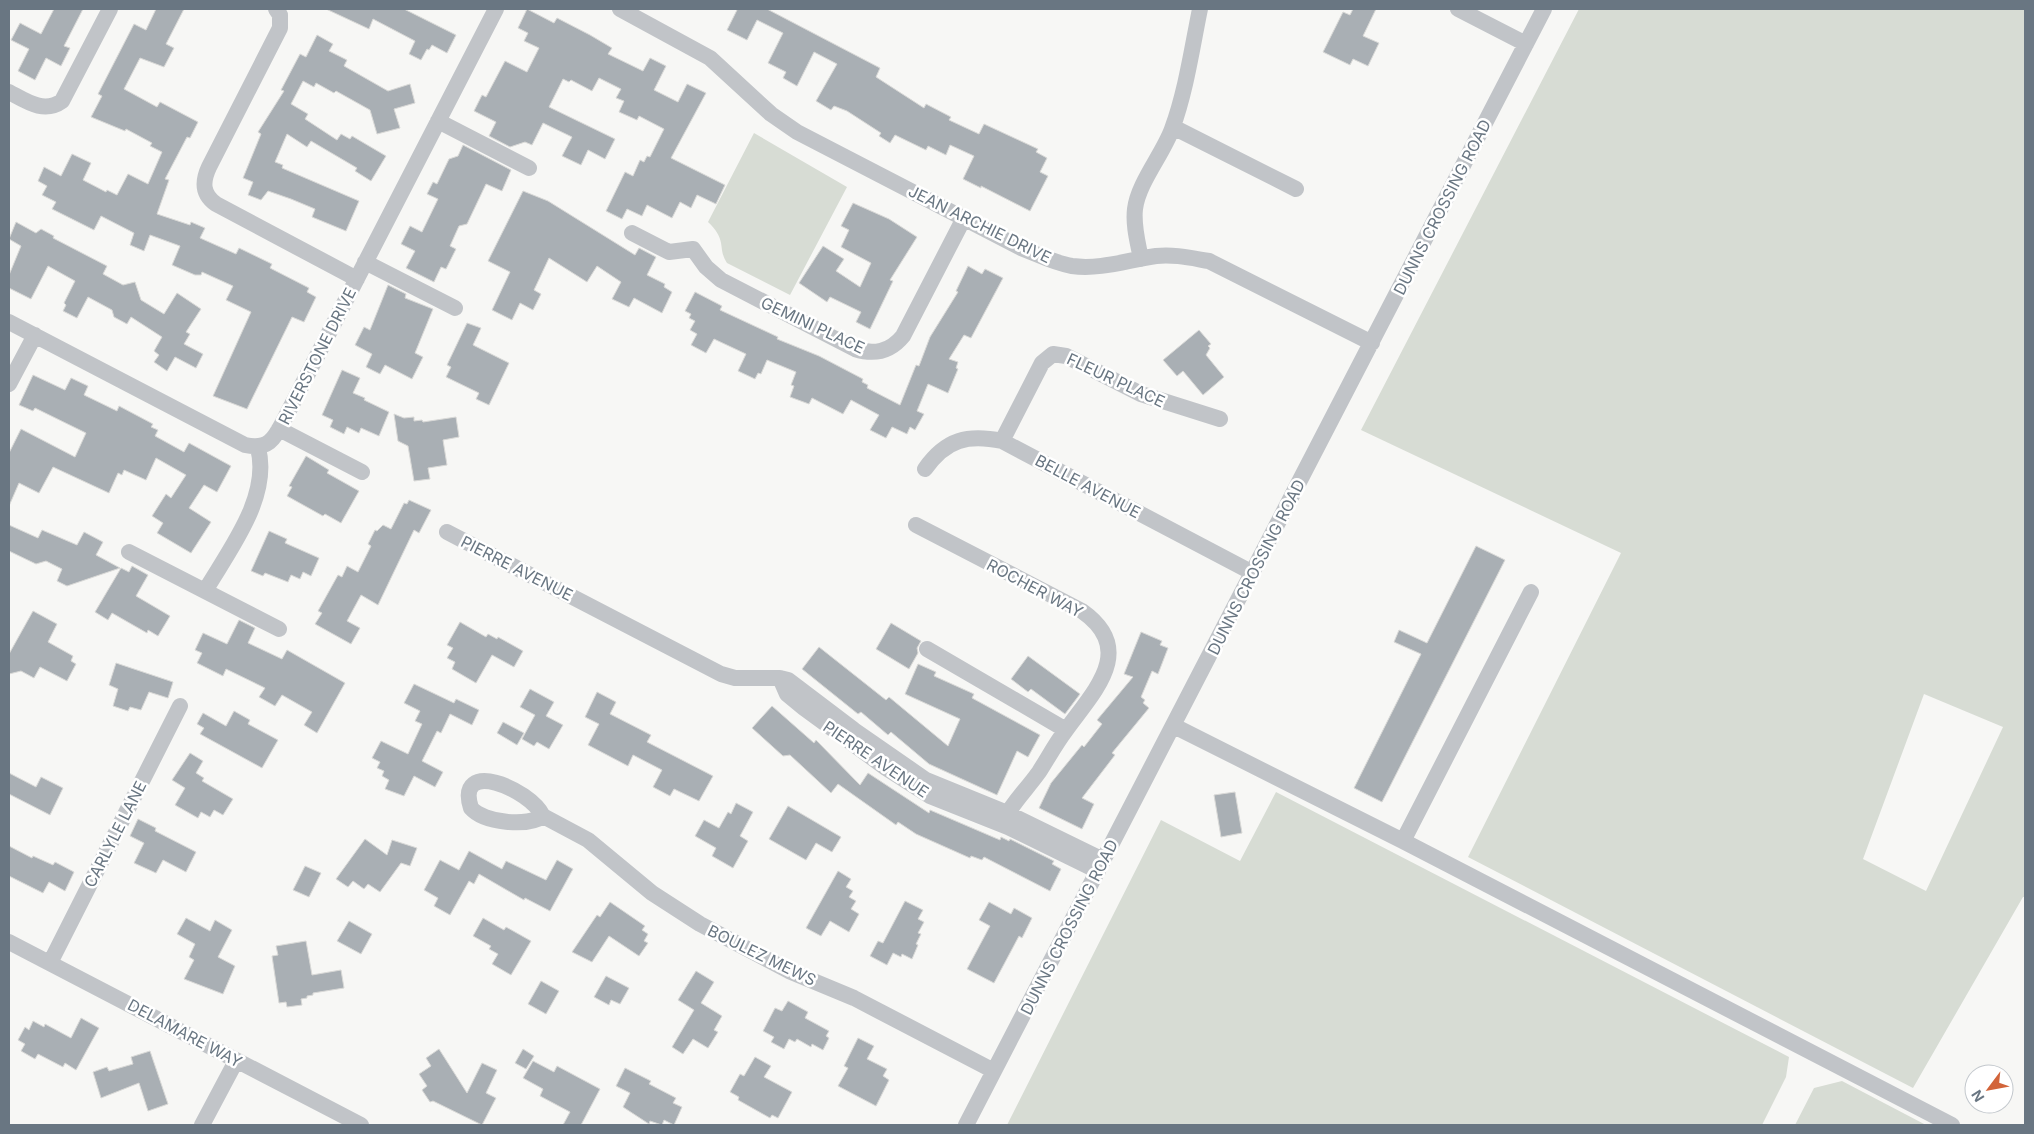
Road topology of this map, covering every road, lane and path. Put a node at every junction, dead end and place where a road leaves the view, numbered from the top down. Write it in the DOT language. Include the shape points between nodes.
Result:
graph roads {
  1 [pos="110,9"];
  2 [pos="276,9"];
  3 [pos="496,9"];
  4 [pos="620,9"];
  5 [pos="1200,9"];
  6 [pos="1458,9"];
  7 [pos="1544,9"];
  8 [pos="1526,44"];
  9 [pos="9,92"];
  10 [pos="438,121"];
  11 [pos="1173,127"];
  12 [pos="529,168"];
  13 [pos="1296,189"];
  14 [pos="964,218"];
  15 [pos="632,233"];
  16 [pos="1141,259"];
  17 [pos="365,262"];
  18 [pos="357,279"];
  19 [pos="455,308"];
  20 [pos="9,322"];
  21 [pos="35,335"];
  22 [pos="1372,342"];
  23 [pos="9,384"];
  24 [pos="1220,419"];
  25 [pos="279,429"];
  26 [pos="1002,441"];
  27 [pos="258,448"];
  28 [pos="925,469"];
  29 [pos="362,472"];
  30 [pos="916,525"];
  31 [pos="447,532"];
  32 [pos="129,552"];
  33 [pos="1253,572"];
  34 [pos="205,591"];
  35 [pos="1531,592"];
  36 [pos="279,629"];
  37 [pos="927,649"];
  38 [pos="180,706"];
  39 [pos="1174,726"];
  40 [pos="1066,730"];
  41 [pos="543,816"];
  42 [pos="1004,819"];
  43 [pos="1403,841"];
  44 [pos="1100,865"];
  45 [pos="9,942"];
  46 [pos="50,963"];
  47 [pos="236,1061"];
  48 [pos="994,1071"];
  49 [pos="202,1125"];
  50 [pos="360,1125"];
  51 [pos="966,1125"];
  52 [pos="1952,1125"];
  1 -- 9 [label="street" via="62,101 40,107"];
  2 -- 18 [label="street" via="280,28 209,167 204,190 216,204"];
  3 -- 10 [label="street, RIVERSTONE DRIVE"];
  4 -- 14 [label="street, JEAN ARCHIE DRIVE" via="710,58 771,114 797,132"];
  5 -- 11 [label="street"];
  6 -- 8 [label="street"];
  7 -- 8 [label="street, DUNNS CROSSING ROAD"];
  8 -- 22 [label="street, DUNNS CROSSING ROAD"];
  10 -- 12 [label="street"];
  10 -- 17 [label="street, RIVERSTONE DRIVE"];
  11 -- 13 [label="street"];
  11 -- 16 [label="street" via="1135,208"];
  14 -- 15 [label="street, GEMINI PLACE" via="903,336 890,348 872,353 855,349 726,282 709,270 693,249 669,252"];
  14 -- 16 [label="street, JEAN ARCHIE DRIVE" via="1021,248 1072,266 1107,265"];
  16 -- 22 [label="street, JEAN ARCHIE DRIVE" via="1183,256 1209,262"];
  17 -- 18 [label="street, RIVERSTONE DRIVE"];
  17 -- 19 [label="street"];
  18 -- 25 [label="street, RIVERSTONE DRIVE"];
  20 -- 21 [label="street"];
  21 -- 23 [label="street"];
  21 -- 27 [label="street" via="245,445"];
  22 -- 33 [label="street, DUNNS CROSSING ROAD"];
  24 -- 26 [label="street, FLEUR PLACE" via="1141,394 1066,356 1053,354 1042,363"];
  25 -- 27 [label="street, RIVERSTONE DRIVE" via="268,443"];
  25 -- 29 [label="street"];
  26 -- 28 [label="street, BELLE AVENUE" via="972,436 940,451"];
  26 -- 33 [label="street, BELLE AVENUE"];
  27 -- 34 [label="street" via="261,474 250,509"];
  30 -- 40 [label="street, ROCHER WAY" via="1096,620 1108,645 1105,673 1089,702"];
  31 -- 42 [label="street, PIERRE AVENUE" via="721,674 735,678 788,680 926,780"];
  32 -- 34 [label="street"];
  33 -- 39 [label="street, DUNNS CROSSING ROAD"];
  34 -- 36 [label="street"];
  35 -- 43 [label="street"];
  37 -- 40 [label="street"];
  38 -- 46 [label="street, CARLYLE LANE"];
  39 -- 43 [label="street"];
  39 -- 44 [label="street, DUNNS CROSSING ROAD"];
  40 -- 42 [label="street, ROCHER WAY"];
  41 -- 48 [label="street, BOULEZ MEWS" via="588,840 652,893 700,924 789,971 854,998"];
  42 -- 44 [label="street, PIERRE AVENUE"];
  43 -- 52 [label="street"];
  44 -- 48 [label="street, DUNNS CROSSING ROAD"];
  45 -- 46 [label="street, DELAMARE WAY"];
  46 -- 47 [label="street, DELAMARE WAY"];
  47 -- 49 [label="street"];
  47 -- 50 [label="street, DELAMARE WAY"];
  48 -- 51 [label="street, DUNNS CROSSING ROAD"];
}
